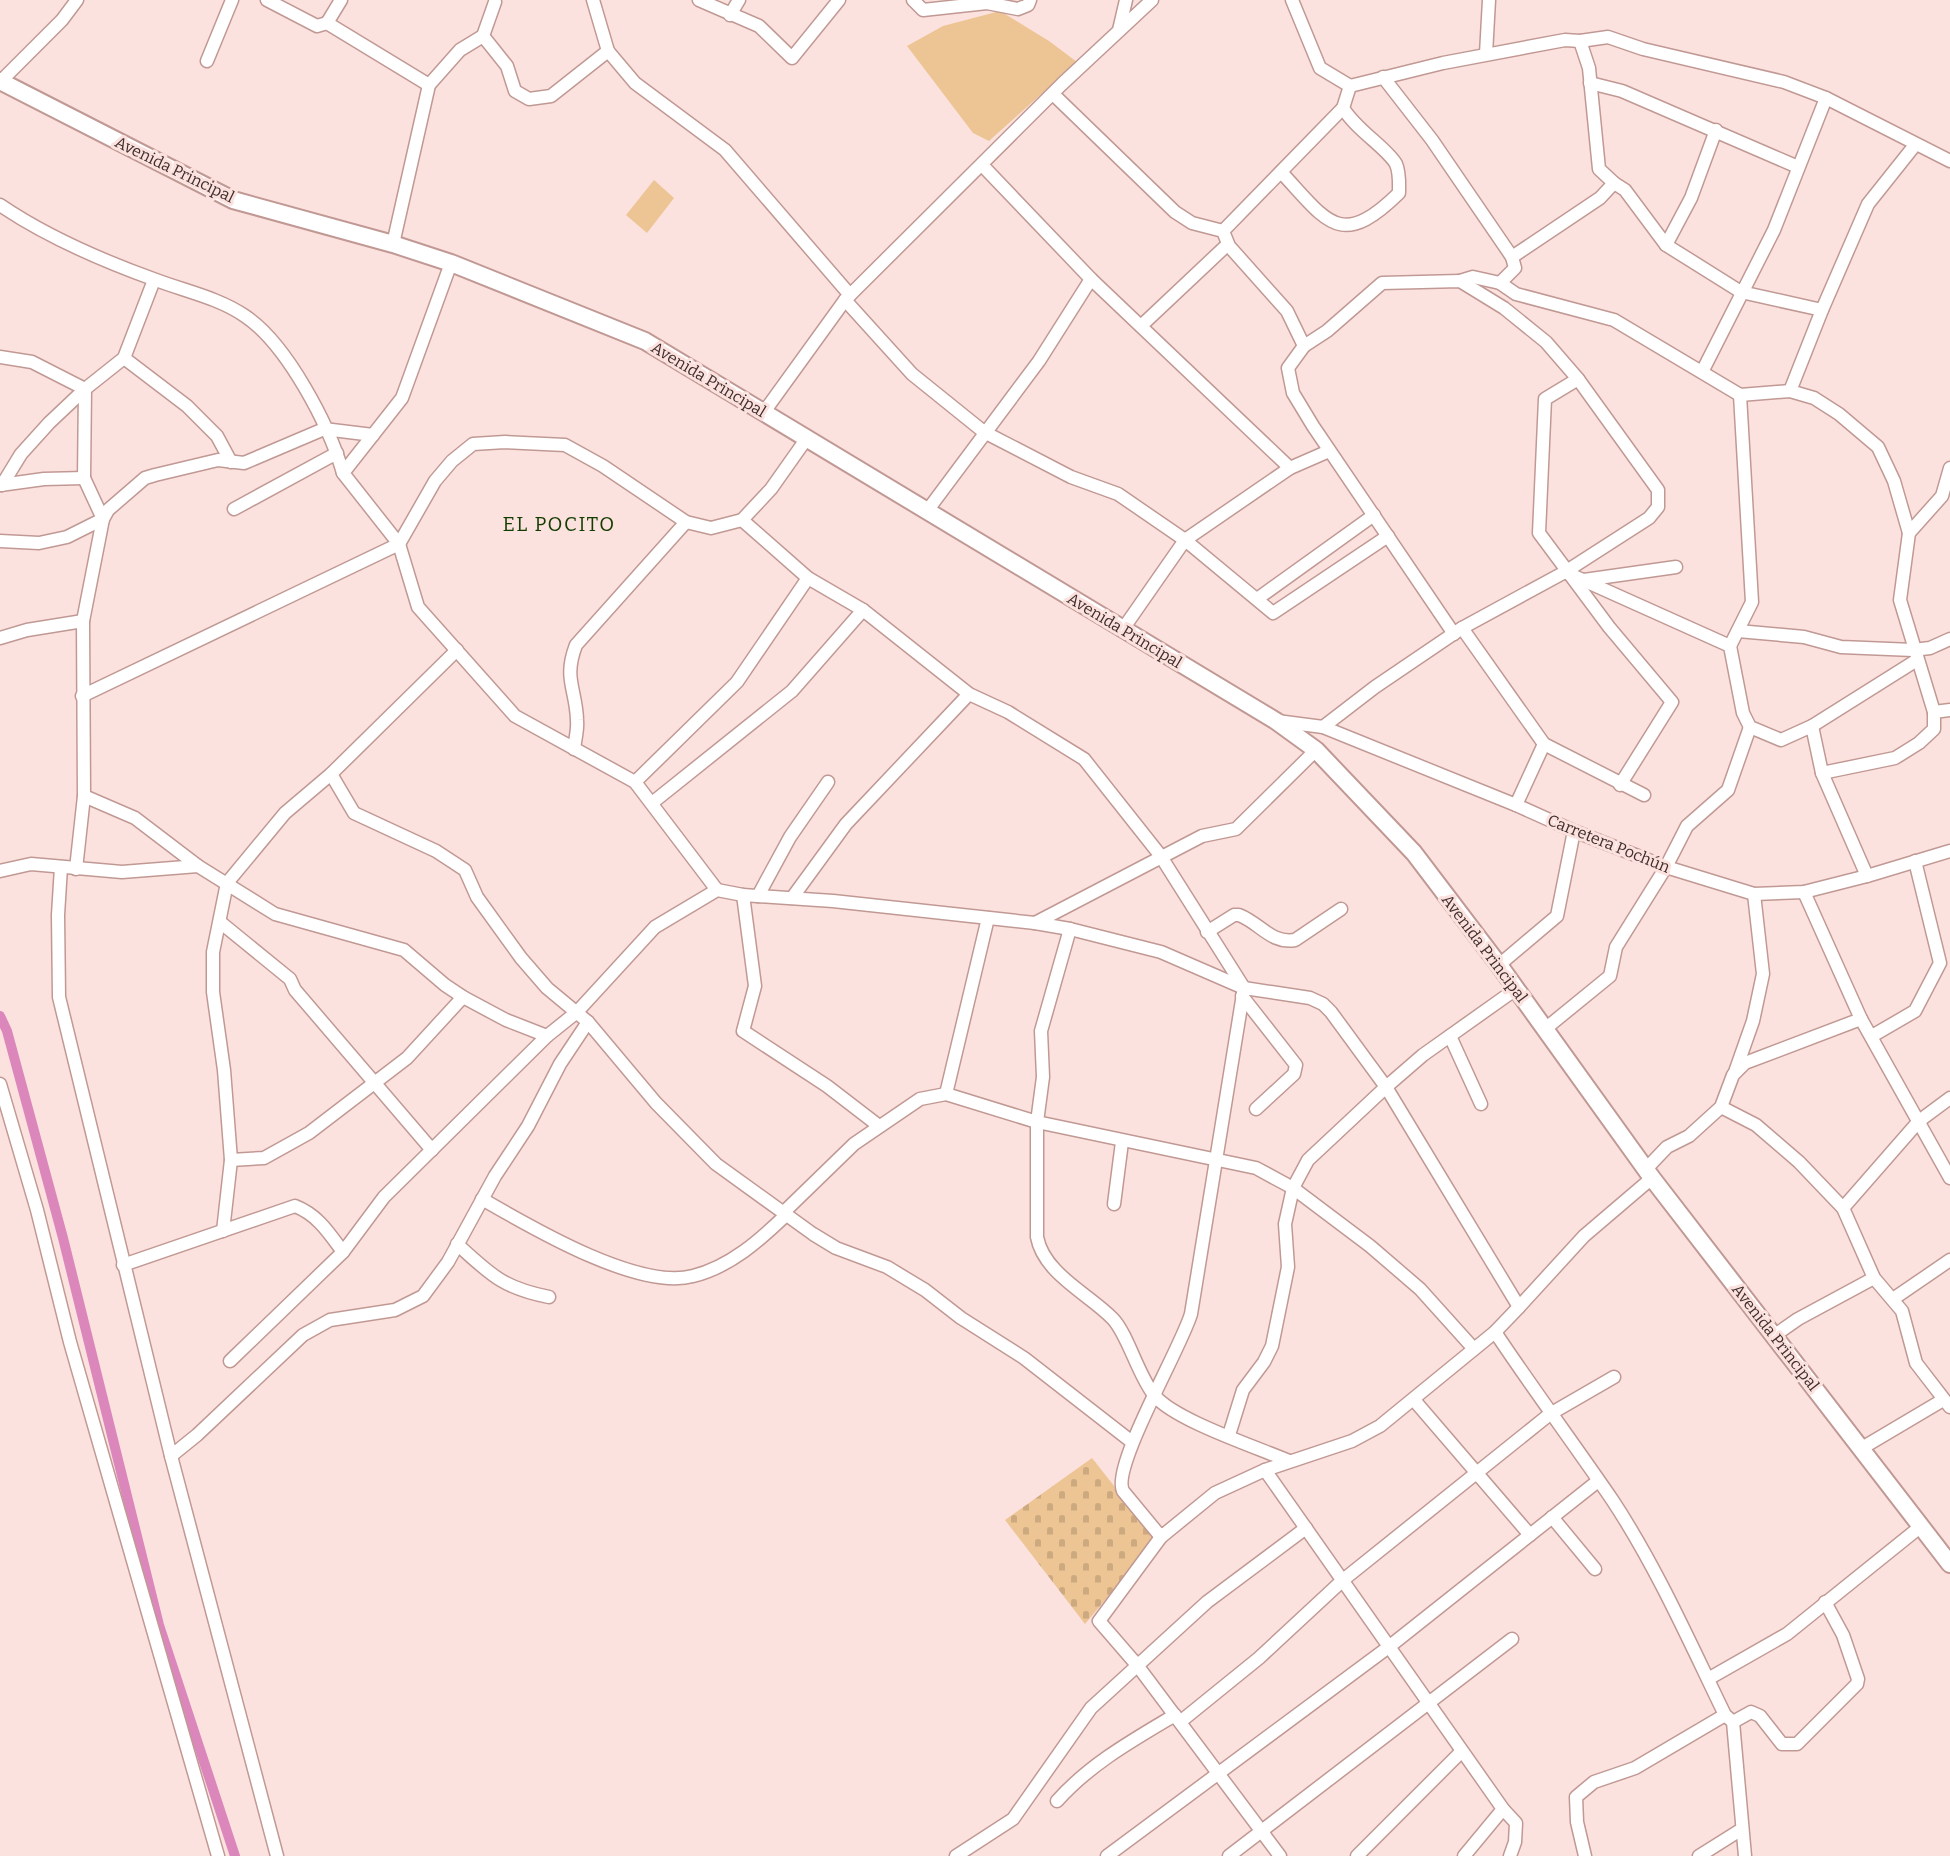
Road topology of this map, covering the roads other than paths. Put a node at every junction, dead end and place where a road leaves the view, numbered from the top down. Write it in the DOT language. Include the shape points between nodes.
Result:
graph roads {
  1 [pos="77,0"];
  2 [pos="232,0"];
  3 [pos="267,0"];
  4 [pos="341,0"];
  5 [pos="593,0"];
  6 [pos="699,0"];
  7 [pos="739,0"];
  8 [pos="840,0"];
  9 [pos="913,0"];
  10 [pos="1030,0"];
  11 [pos="1126,0"];
  12 [pos="1152,0"];
  13 [pos="1292,0"];
  14 [pos="1490,0"];
  15 [pos="496,1"];
  16 [pos="947,3"];
  17 [pos="730,15"];
  18 [pos="327,23"];
  19 [pos="1119,30"];
  20 [pos="483,36"];
  21 [pos="1580,41"];
  22 [pos="608,51"];
  23 [pos="1486,54"];
  24 [pos="207,61"];
  25 [pos="1383,78"];
  26 [pos="0,81"];
  27 [pos="1590,83"];
  28 [pos="429,85"];
  29 [pos="1350,86"];
  30 [pos="1053,94"];
  31 [pos="1826,98"];
  32 [pos="1343,108"];
  33 [pos="1716,130"];
  34 [pos="1915,145"];
  35 [pos="1950,161"];
  36 [pos="982,165"];
  37 [pos="1798,166"];
  38 [pos="1281,172"];
  39 [pos="1614,183"];
  40 [pos="0,205"];
  41 [pos="1223,231"];
  42 [pos="393,244"];
  43 [pos="1228,244"];
  44 [pos="1666,245"];
  45 [pos="1512,256"];
  46 [pos="451,263"];
  47 [pos="1091,279"];
  48 [pos="154,280"];
  49 [pos="1460,281"];
  50 [pos="1500,283"];
  51 [pos="1741,292"];
  52 [pos="848,298"];
  53 [pos="1822,310"];
  54 [pos="1141,326"];
  55 [pos="1304,346"];
  56 [pos="0,357"];
  57 [pos="124,358"];
  58 [pos="1702,372"];
  59 [pos="1578,379"];
  60 [pos="85,389"];
  61 [pos="1790,391"];
  62 [pos="1740,395"];
  63 [pos="764,412"];
  64 [pos="324,429"];
  65 [pos="984,432"];
  66 [pos="373,435"];
  67 [pos="807,438"];
  68 [pos="1329,451"];
  69 [pos="337,453"];
  70 [pos="231,462"];
  71 [pos="1290,468"];
  72 [pos="1950,468"];
  73 [pos="343,473"];
  74 [pos="84,478"];
  75 [pos="1,485"];
  76 [pos="1946,496"];
  77 [pos="234,509"];
  78 [pos="927,511"];
  79 [pos="1374,515"];
  80 [pos="103,519"];
  81 [pos="742,520"];
  82 [pos="686,522"];
  83 [pos="1909,533"];
  84 [pos="1388,536"];
  85 [pos="1185,540"];
  86 [pos="0,541"];
  87 [pos="399,544"];
  88 [pos="1676,567"];
  89 [pos="1565,572"];
  90 [pos="808,578"];
  91 [pos="1583,580"];
  92 [pos="1257,599"];
  93 [pos="863,610"];
  94 [pos="83,621"];
  95 [pos="1123,629"];
  96 [pos="1458,631"];
  97 [pos="1738,631"];
  98 [pos="0,638"];
  99 [pos="1950,639"];
  100 [pos="1730,646"];
  101 [pos="457,650"];
  102 [pos="1915,655"];
  103 [pos="969,694"];
  104 [pos="82,696"];
  105 [pos="1950,710"];
  106 [pos="1934,712"];
  107 [pos="1276,721"];
  108 [pos="1812,726"];
  109 [pos="1323,727"];
  110 [pos="1750,727"];
  111 [pos="1544,744"];
  112 [pos="574,749"];
  113 [pos="1316,750"];
  114 [pos="1822,772"];
  115 [pos="331,774"];
  116 [pos="635,782"];
  117 [pos="828,782"];
  118 [pos="1620,785"];
  119 [pos="1644,795"];
  120 [pos="84,796"];
  121 [pos="652,803"];
  122 [pos="1516,805"];
  123 [pos="1574,831"];
  124 [pos="1950,851"];
  125 [pos="1160,855"];
  126 [pos="1915,861"];
  127 [pos="198,866"];
  128 [pos="61,867"];
  129 [pos="1666,867"];
  130 [pos="76,869"];
  131 [pos="0,871"];
  132 [pos="1867,876"];
  133 [pos="227,883"];
  134 [pos="717,890"];
  135 [pos="1803,892"];
  136 [pos="1754,894"];
  137 [pos="743,895"];
  138 [pos="758,896"];
  139 [pos="792,898"];
  140 [pos="1341,909"];
  141 [pos="988,918"];
  142 [pos="220,922"];
  143 [pos="1035,923"];
  144 [pos="1070,929"];
  145 [pos="1207,932"];
  146 [pos="1945,961"];
  147 [pos="1499,965"];
  148 [pos="1516,989"];
  149 [pos="1243,992"];
  150 [pos="463,997"];
  151 [pos="577,1012"];
  152 [pos="1861,1019"];
  153 [pos="588,1022"];
  154 [pos="1545,1029"];
  155 [pos="547,1036"];
  156 [pos="1450,1036"];
  157 [pos="1872,1036"];
  158 [pos="1733,1075"];
  159 [pos="0,1084"];
  160 [pos="375,1085"];
  161 [pos="1386,1087"];
  162 [pos="946,1094"];
  163 [pos="1950,1098"];
  164 [pos="1481,1104"];
  165 [pos="1721,1107"];
  166 [pos="1256,1109"];
  167 [pos="1919,1121"];
  168 [pos="1037,1122"];
  169 [pos="879,1126"];
  170 [pos="1122,1142"];
  171 [pos="432,1150"];
  172 [pos="1214,1157"];
  173 [pos="231,1160"];
  174 [pos="1649,1173"];
  175 [pos="1950,1178"];
  176 [pos="1293,1188"];
  177 [pos="482,1199"];
  178 [pos="1114,1204"];
  179 [pos="1843,1208"];
  180 [pos="785,1213"];
  181 [pos="223,1231"];
  182 [pos="457,1244"];
  183 [pos="343,1252"];
  184 [pos="1950,1260"];
  185 [pos="123,1265"];
  186 [pos="1874,1278"];
  187 [pos="549,1297"];
  188 [pos="1893,1299"];
  189 [pos="1519,1307"];
  190 [pos="1495,1332"];
  191 [pos="1775,1335"];
  192 [pos="1474,1349"];
  193 [pos="230,1361"];
  194 [pos="1614,1377"];
  195 [pos="1155,1397"];
  196 [pos="1414,1400"];
  197 [pos="1946,1403"];
  198 [pos="1550,1414"];
  199 [pos="1229,1435"];
  200 [pos="1132,1442"];
  201 [pos="1862,1448"];
  202 [pos="171,1456"];
  203 [pos="1289,1461"];
  204 [pos="1265,1470"];
  205 [pos="1476,1474"];
  206 [pos="1598,1481"];
  207 [pos="1552,1517"];
  208 [pos="1920,1527"];
  209 [pos="1306,1528"];
  210 [pos="1530,1535"];
  211 [pos="1161,1537"];
  212 [pos="1950,1564"];
  213 [pos="1595,1569"];
  214 [pos="1343,1580"];
  215 [pos="1825,1602"];
  216 [pos="1512,1639"];
  217 [pos="1390,1646"];
  218 [pos="1137,1665"];
  219 [pos="1708,1679"];
  220 [pos="1429,1701"];
  221 [pos="1729,1718"];
  222 [pos="1177,1719"];
  223 [pos="1461,1752"];
  224 [pos="1220,1774"];
  225 [pos="1057,1801"];
  226 [pos="1503,1809"];
  227 [pos="1742,1830"];
  228 [pos="1260,1833"];
  229 [pos="218,1856"];
  230 [pos="277,1856"];
  231 [pos="956,1856"];
  232 [pos="1107,1856"];
  233 [pos="1229,1856"];
  234 [pos="1280,1856"];
  235 [pos="1357,1856"];
  236 [pos="1464,1856"];
  237 [pos="1510,1856"];
  238 [pos="1585,1856"];
  239 [pos="1699,1856"];
  240 [pos="1745,1856"];
  1 -- 26 [label="street"];
  2 -- 24 [label="street"];
  3 -- 18 [label="street" via="317,26"];
  4 -- 18 [label="street"];
  5 -- 22 [label="street"];
  6 -- 17 [label="street"];
  7 -- 17 [label="street"];
  8 -- 17 [label="street" via="792,58 759,26"];
  9 -- 16 [label="street" via="923,10"];
  10 -- 16 [label="street" via="1018,9 987,3"];
  11 -- 19 [label="street"];
  12 -- 19 [label="street"];
  13 -- 29 [label="street" via="1320,68"];
  14 -- 23 [label="street"];
  15 -- 20 [label="street"];
  18 -- 28 [label="street"];
  19 -- 30 [label="street"];
  20 -- 22 [label="street" via="507,66 515,91 529,99 551,96"];
  20 -- 28 [label="street" via="460,50"];
  21 -- 23 [label="street" via="1565,40"];
  21 -- 27 [label="street"];
  21 -- 31 [label="street" via="1608,37 1784,82"];
  22 -- 52 [label="street" via="634,83 725,150"];
  23 -- 25 [label="street"];
  25 -- 29 [label="street"];
  25 -- 45 [label="street" via="1432,140"];
  26 -- 42 [label="main road, Avenida Principal" via="233,200"];
  27 -- 33 [label="street" via="1622,91"];
  27 -- 39 [label="street" via="1599,168"];
  28 -- 42 [label="street"];
  29 -- 32 [label="street"];
  30 -- 36 [label="street"];
  30 -- 41 [label="street" via="1175,212 1192,223"];
  31 -- 34 [label="street"];
  31 -- 37 [label="street"];
  32 -- 38 [label="street"];
  32 -- 38 [label="street" via="1395,163 1400,176 1399,193 1366,221 1350,225 1332,223"];
  33 -- 37 [label="street"];
  33 -- 44 [label="street" via="1691,198"];
  34 -- 35 [label="street"];
  34 -- 53 [label="street" via="1868,204"];
  36 -- 47 [label="street"];
  36 -- 52 [label="street"];
  37 -- 51 [label="street" via="1774,230"];
  38 -- 41 [label="street"];
  39 -- 44 [label="street" via="1625,190"];
  39 -- 45 [label="street" via="1600,198"];
  40 -- 48 [label="street" via="27,224"];
  41 -- 43 [label="street"];
  42 -- 46 [label="main road, Avenida Principal"];
  43 -- 54 [label="street"];
  43 -- 55 [label="street" via="1287,311"];
  44 -- 51 [label="street"];
  45 -- 50 [label="street" via="1515,268"];
  46 -- 63 [label="main road, Avenida Principal" via="645,341"];
  46 -- 66 [label="street" via="402,398"];
  47 -- 54 [label="street"];
  47 -- 65 [label="street" via="1039,361"];
  48 -- 57 [label="street"];
  48 -- 64 [label="street" via="245,316 274,342 303,386"];
  49 -- 50 [label="street" via="1473,277"];
  49 -- 55 [label="street" via="1382,283"];
  49 -- 59 [label="street" via="1504,308 1546,342"];
  50 -- 58 [label="street" via="1516,294 1614,320"];
  51 -- 53 [label="street"];
  51 -- 58 [label="street"];
  52 -- 63 [label="street"];
  52 -- 65 [label="street" via="912,374"];
  53 -- 61 [label="street"];
  54 -- 71 [label="street"];
  55 -- 68 [label="street" via="1288,368 1293,393"];
  56 -- 60 [label="street" via="32,362"];
  57 -- 60 [label="street"];
  57 -- 70 [label="street" via="187,406 217,436"];
  58 -- 62 [label="street"];
  59 -- 89 [label="street" via="1545,399 1539,533"];
  59 -- 89 [label="street" via="1658,490 1658,507 1649,518"];
  60 -- 74 [label="street"];
  60 -- 75 [label="street" via="21,454"];
  61 -- 62 [label="street"];
  61 -- 83 [label="street" via="1814,398 1878,447 1894,482"];
  62 -- 97 [label="street" via="1752,602"];
  63 -- 67 [label="main road, Avenida Principal"];
  64 -- 66 [label="street"];
  64 -- 69 [label="street"];
  64 -- 70 [label="street" via="244,463"];
  65 -- 78 [label="street"];
  65 -- 85 [label="street" via="1071,477 1118,494"];
  66 -- 73 [label="street"];
  67 -- 78 [label="main road, Avenida Principal"];
  67 -- 81 [label="street" via="771,489"];
  68 -- 71 [label="street"];
  68 -- 79 [label="street"];
  69 -- 73 [label="street"];
  69 -- 77 [label="street"];
  70 -- 80 [label="street" via="218,460 145,478"];
  71 -- 85 [label="street"];
  72 -- 76 [label="street"];
  73 -- 87 [label="street"];
  74 -- 75 [label="street"];
  74 -- 80 [label="street"];
  76 -- 83 [label="street"];
  78 -- 95 [label="main road, Avenida Principal"];
  79 -- 84 [label="street"];
  79 -- 92 [label="street"];
  80 -- 86 [label="street" via="39,543"];
  80 -- 94 [label="street"];
  81 -- 82 [label="street" via="711,528"];
  81 -- 90 [label="street"];
  82 -- 87 [label="street" via="565,445 481,443 469,446 443,471"];
  82 -- 112 [label="street" via="576,645 569,678 578,720"];
  83 -- 102 [label="street" via="1900,600"];
  84 -- 92 [label="street" via="1273,613"];
  84 -- 96 [label="street"];
  85 -- 92 [label="street"];
  85 -- 95 [label="street"];
  87 -- 101 [label="street" via="418,607"];
  87 -- 104 [label="street"];
  88 -- 91 [label="street"];
  89 -- 91 [label="street"];
  89 -- 96 [label="street"];
  89 -- 118 [label="street" via="1672,702"];
  90 -- 93 [label="street"];
  90 -- 116 [label="street" via="737,682"];
  91 -- 100 [label="street"];
  93 -- 103 [label="street"];
  93 -- 121 [label="street" via="792,691"];
  94 -- 98 [label="street"];
  94 -- 104 [label="street"];
  95 -- 107 [label="main road, Avenida Principal"];
  96 -- 109 [label="street"];
  96 -- 111 [label="street"];
  97 -- 100 [label="street"];
  97 -- 102 [label="street"];
  99 -- 102 [label="street"];
  100 -- 110 [label="street" via="1743,712"];
  101 -- 112 [label="street" via="515,716"];
  101 -- 115 [label="street"];
  102 -- 106 [label="street"];
  102 -- 108 [label="street"];
  103 -- 125 [label="street" via="1008,712 1084,759"];
  103 -- 139 [label="street" via="846,824"];
  104 -- 120 [label="street"];
  105 -- 106 [label="street"];
  106 -- 114 [label="street" via="1934,729 1895,758"];
  107 -- 109 [label="street, Carretera Pochún"];
  107 -- 113 [label="main road, Avenida Principal"];
  108 -- 110 [label="street" via="1781,740"];
  108 -- 114 [label="street"];
  109 -- 122 [label="street, Carretera Pochún"];
  110 -- 129 [label="street" via="1728,790 1687,826"];
  111 -- 118 [label="street"];
  111 -- 122 [label="street"];
  112 -- 116 [label="street"];
  113 -- 125 [label="street" via="1236,829 1205,835"];
  113 -- 147 [label="main road, Avenida Principal" via="1414,853"];
  114 -- 132 [label="street"];
  115 -- 133 [label="street" via="285,813"];
  115 -- 151 [label="street" via="354,813 436,851 465,870 477,897 521,958 547,988"];
  116 -- 121 [label="street"];
  117 -- 138 [label="street" via="790,837"];
  118 -- 119 [label="street"];
  120 -- 127 [label="street" via="135,819"];
  120 -- 130 [label="street"];
  121 -- 134 [label="street"];
  122 -- 123 [label="street, Carretera Pochún"];
  123 -- 129 [label="street, Carretera Pochún"];
  123 -- 147 [label="street" via="1557,916"];
  124 -- 126 [label="street, Carretera Pochún"];
  125 -- 143 [label="street"];
  125 -- 145 [label="street"];
  126 -- 132 [label="street, Carretera Pochún"];
  126 -- 146 [label="street"];
  127 -- 130 [label="street" via="122,872"];
  127 -- 133 [label="street"];
  128 -- 130 [label="street"];
  128 -- 131 [label="street" via="31,864"];
  128 -- 185 [label="street" via="59,997"];
  129 -- 136 [label="street, Carretera Pochún"];
  129 -- 154 [label="street" via="1616,947 1611,976"];
  132 -- 135 [label="street, Carretera Pochún"];
  133 -- 142 [label="street"];
  133 -- 150 [label="street" via="275,914 404,950"];
  134 -- 137 [label="street"];
  134 -- 151 [label="street" via="655,927"];
  135 -- 136 [label="street, Carretera Pochún"];
  135 -- 152 [label="street"];
  136 -- 158 [label="street" via="1763,974 1753,1021"];
  137 -- 138 [label="street"];
  137 -- 169 [label="street" via="755,986 743,1031 827,1086"];
  138 -- 139 [label="street"];
  139 -- 141 [label="street"];
  140 -- 145 [label="street" via="1295,940 1272,937 1239,915"];
  141 -- 143 [label="street"];
  141 -- 162 [label="street"];
  142 -- 160 [label="street" via="290,979"];
  142 -- 173 [label="street" via="213,952 213,992"];
  143 -- 144 [label="street"];
  144 -- 149 [label="street" via="1161,952"];
  144 -- 168 [label="street" via="1041,1031 1043,1077"];
  145 -- 149 [label="street"];
  146 -- 157 [label="street" via="1915,1011"];
  147 -- 148 [label="main road, Avenida Principal"];
  148 -- 154 [label="main road, Avenida Principal"];
  148 -- 156 [label="street"];
  149 -- 161 [label="street" via="1310,998 1323,1004"];
  149 -- 166 [label="street" via="1296,1065 1294,1074"];
  149 -- 172 [label="street"];
  150 -- 155 [label="street"];
  150 -- 160 [label="street" via="407,1058"];
  151 -- 153 [label="street"];
  151 -- 155 [label="street"];
  152 -- 157 [label="street"];
  152 -- 158 [label="street" via="1745,1063"];
  153 -- 177 [label="street"];
  153 -- 180 [label="street" via="656,1103 716,1164"];
  154 -- 174 [label="main road, Avenida Principal"];
  155 -- 171 [label="street"];
  156 -- 161 [label="street"];
  156 -- 164 [label="street"];
  157 -- 167 [label="street"];
  158 -- 165 [label="street"];
  159 -- 229 [label="street"];
  160 -- 171 [label="street"];
  160 -- 173 [label="street" via="309,1133 264,1158"];
  161 -- 176 [label="street" via="1308,1160"];
  161 -- 189 [label="street"];
  162 -- 168 [label="street"];
  162 -- 169 [label="street" via="920,1099"];
  163 -- 167 [label="street"];
  165 -- 174 [label="street" via="1689,1136 1667,1147"];
  165 -- 179 [label="street" via="1756,1125"];
  167 -- 175 [label="street"];
  167 -- 179 [label="street"];
  168 -- 170 [label="street"];
  168 -- 195 [label="street" via="1040,1248 1056,1270 1115,1321"];
  169 -- 180 [label="street" via="841,1155"];
  170 -- 172 [label="street"];
  170 -- 178 [label="street"];
  171 -- 183 [label="street" via="384,1197"];
  172 -- 176 [label="street" via="1256,1168"];
  172 -- 195 [label="street" via="1191,1314"];
  173 -- 181 [label="street"];
  174 -- 189 [label="street"];
  174 -- 191 [label="main road, Avenida Principal"];
  176 -- 192 [label="street" via="1420,1289"];
  176 -- 199 [label="street" via="1285,1224 1288,1267 1272,1346 1243,1390"];
  177 -- 180 [label="street" via="551,1238 623,1268 660,1277 692,1277 724,1263 756,1244"];
  177 -- 182 [label="street"];
  179 -- 186 [label="street"];
  180 -- 200 [label="street" via="836,1248 887,1267 925,1290 1024,1358"];
  181 -- 183 [label="street" via="295,1206 315,1216"];
  181 -- 185 [label="street"];
  182 -- 187 [label="street" via="495,1279 520,1291"];
  182 -- 202 [label="street" via="423,1296 395,1310 330,1320 303,1335"];
  183 -- 193 [label="street"];
  184 -- 188 [label="street"];
  185 -- 202 [label="street"];
  186 -- 188 [label="street"];
  186 -- 191 [label="street"];
  188 -- 197 [label="street" via="1902,1311 1916,1363"];
  189 -- 190 [label="street"];
  190 -- 192 [label="street"];
  190 -- 198 [label="street"];
  191 -- 201 [label="main road, Avenida Principal"];
  192 -- 196 [label="street"];
  194 -- 198 [label="street"];
  195 -- 199 [label="street" via="1193,1422"];
  195 -- 200 [label="street"];
  196 -- 203 [label="street" via="1366,1435"];
  196 -- 205 [label="street"];
  197 -- 201 [label="street"];
  198 -- 205 [label="street"];
  198 -- 206 [label="street"];
  199 -- 203 [label="street"];
  200 -- 211 [label="street" via="1120,1486"];
  201 -- 208 [label="main road, Avenida Principal"];
  202 -- 230 [label="street"];
  203 -- 204 [label="street"];
  204 -- 209 [label="street"];
  204 -- 211 [label="street" via="1211,1496"];
  205 -- 210 [label="street"];
  205 -- 214 [label="street"];
  206 -- 207 [label="street"];
  206 -- 219 [label="street" via="1661,1584"];
  207 -- 210 [label="street"];
  207 -- 213 [label="street"];
  208 -- 212 [label="main road, Avenida Principal"];
  208 -- 215 [label="street"];
  209 -- 214 [label="street"];
  209 -- 218 [label="street" via="1207,1602"];
  210 -- 217 [label="street"];
  211 -- 218 [label="street" via="1100,1621"];
  214 -- 217 [label="street"];
  214 -- 222 [label="street" via="1259,1658"];
  215 -- 219 [label="street" via="1787,1634"];
  215 -- 221 [label="street" via="1843,1635 1857,1684 1797,1744 1782,1744 1760,1716 1751,1712"];
  216 -- 220 [label="street"];
  217 -- 220 [label="street"];
  217 -- 224 [label="street"];
  218 -- 222 [label="street"];
  218 -- 231 [label="street" via="1090,1708 1013,1819"];
  219 -- 221 [label="street"];
  220 -- 223 [label="street"];
  220 -- 228 [label="street"];
  221 -- 227 [label="street"];
  221 -- 238 [label="street" via="1635,1768 1594,1782 1576,1797"];
  222 -- 224 [label="street"];
  222 -- 225 [label="street" via="1115,1751"];
  223 -- 226 [label="street"];
  223 -- 235 [label="street"];
  224 -- 228 [label="street"];
  224 -- 232 [label="street"];
  226 -- 236 [label="street"];
  226 -- 237 [label="street" via="1516,1823"];
  227 -- 239 [label="street"];
  227 -- 240 [label="street"];
  228 -- 233 [label="street"];
  228 -- 234 [label="street"];
}
